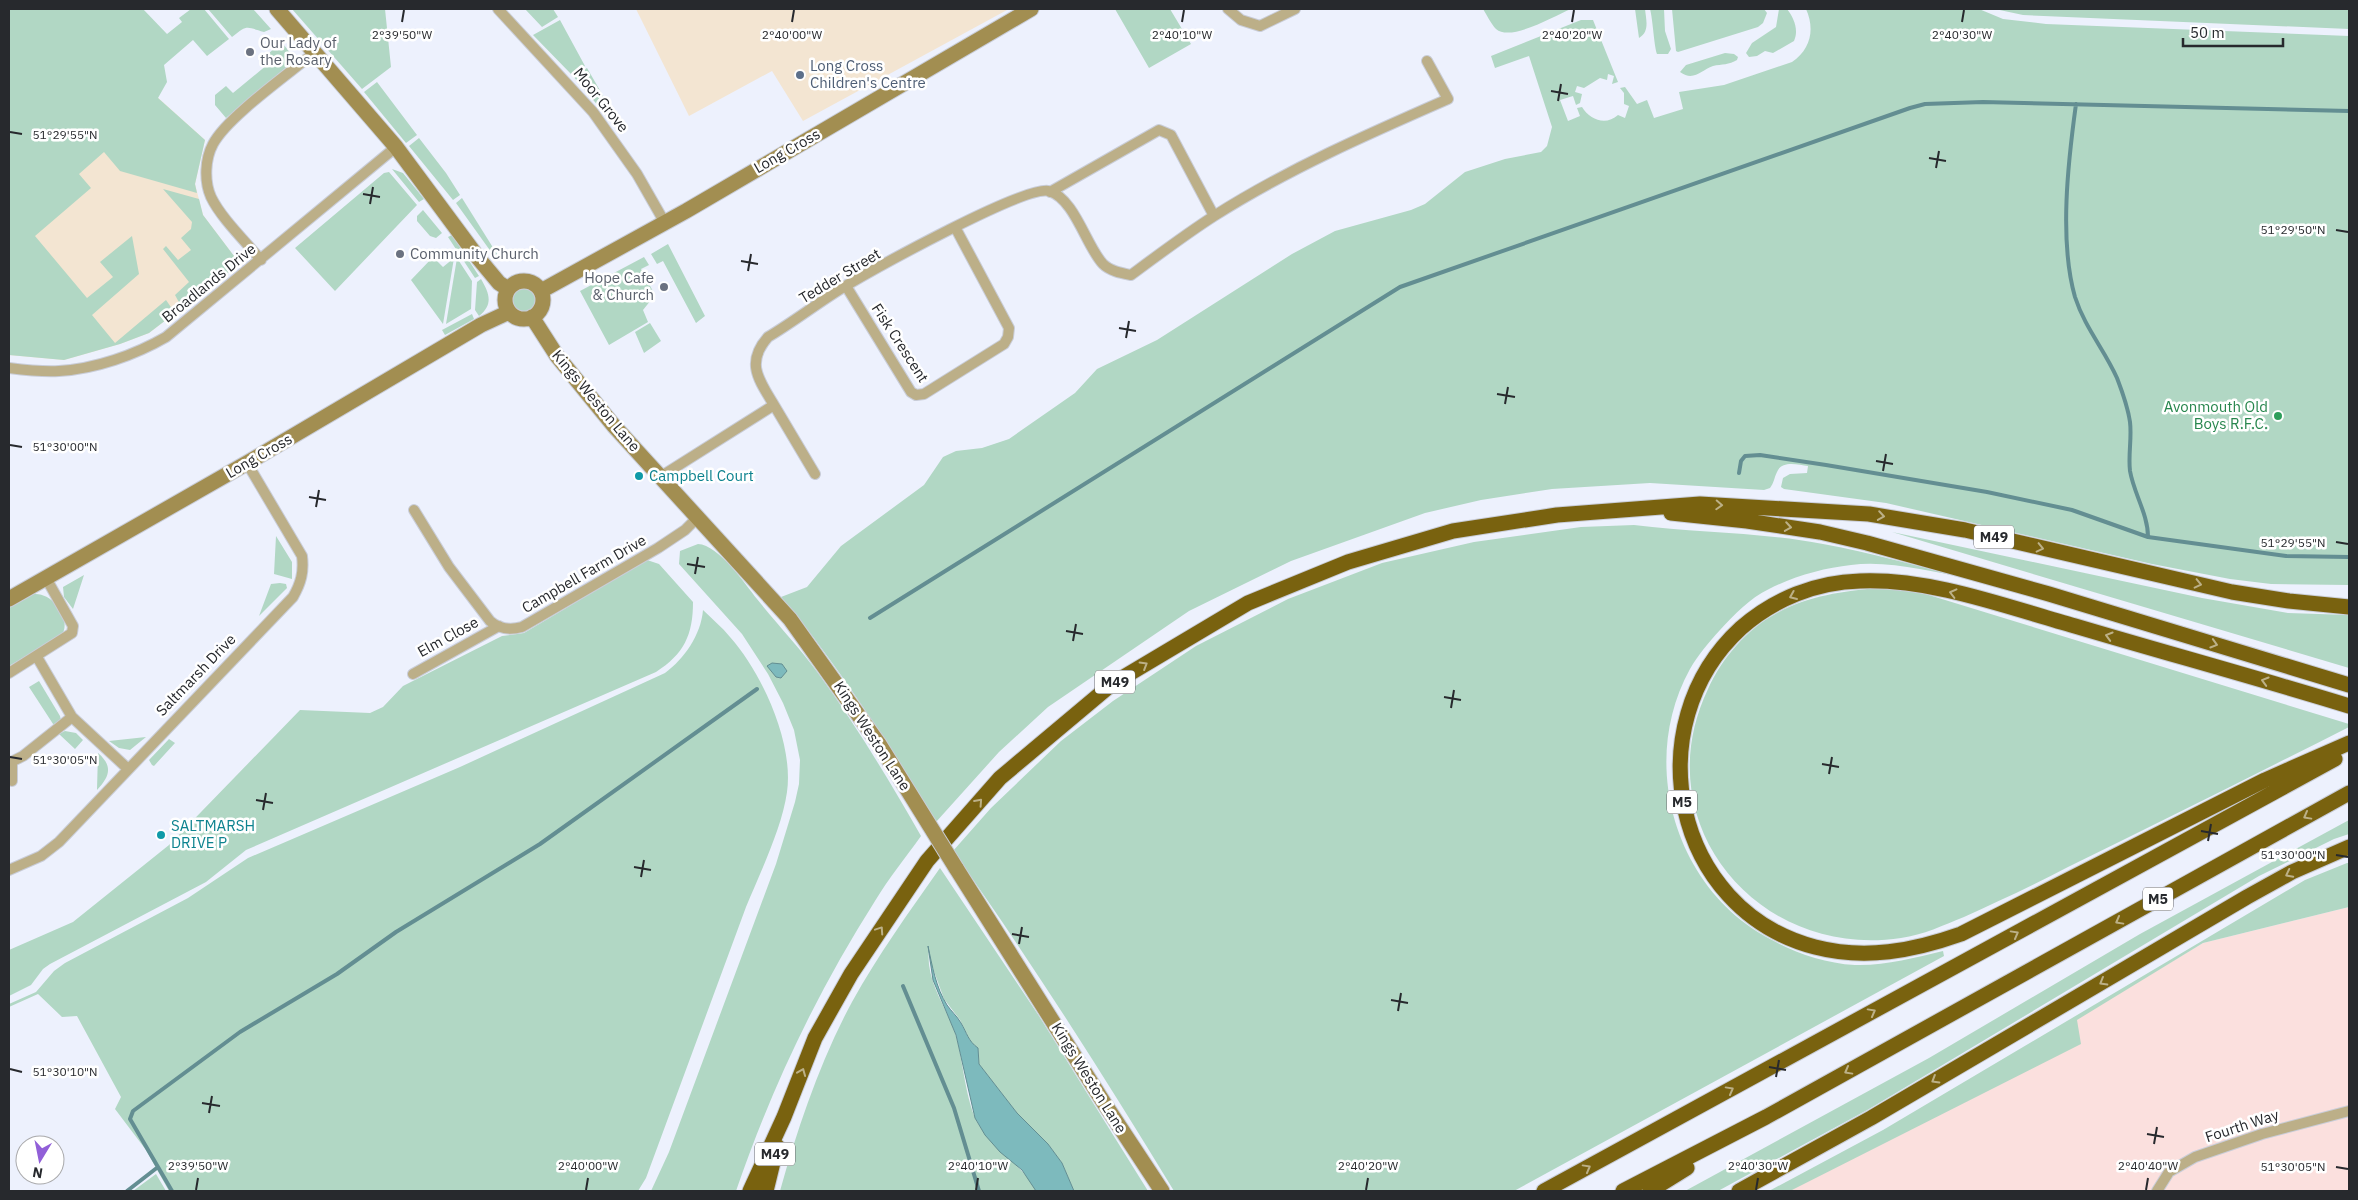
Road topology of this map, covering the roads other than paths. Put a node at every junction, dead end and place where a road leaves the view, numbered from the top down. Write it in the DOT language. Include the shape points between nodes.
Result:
graph roads {
  1 [pos="277,9"];
  2 [pos="498,9"];
  3 [pos="1031,9"];
  4 [pos="1228,9"];
  5 [pos="1295,9"];
  6 [pos="315,52"];
  7 [pos="1427,61"];
  8 [pos="396,147"];
  9 [pos="1050,192"];
  10 [pos="1214,216"];
  11 [pos="665,223"];
  12 [pos="955,227"];
  13 [pos="261,260"];
  14 [pos="846,286"];
  15 [pos="508,289"];
  16 [pos="541,291"];
  17 [pos="509,312"];
  18 [pos="532,317"];
  19 [pos="9,368"];
  20 [pos="774,405"];
  21 [pos="247,463"];
  22 [pos="815,474"];
  23 [pos="660,477"];
  24 [pos="414,510"];
  25 [pos="1635,510"];
  26 [pos="699,516"];
  27 [pos="46,578"];
  28 [pos="9,599"];
  29 [pos="2349,607"];
  30 [pos="499,626"];
  31 [pos="37,657"];
  32 [pos="9,673"];
  33 [pos="413,674"];
  34 [pos="2349,685"];
  35 [pos="2349,706"];
  36 [pos="72,717"];
  37 [pos="2349,743"];
  38 [pos="2349,751"];
  39 [pos="10,763"];
  40 [pos="127,768"];
  41 [pos="12,781"];
  42 [pos="2349,793"];
  43 [pos="2349,847"];
  44 [pos="9,870"];
  45 [pos="2349,1111"];
  46 [pos="784,1117"];
  47 [pos="1766,1117"];
  48 [pos="750,1191"];
  49 [pos="766,1191"];
  50 [pos="1162,1191"];
  51 [pos="1544,1191"];
  52 [pos="1623,1191"];
  53 [pos="1650,1191"];
  54 [pos="1739,1191"];
  55 [pos="2157,1191"];
  1 -- 6 [label="street"];
  2 -- 11 [label="street, Moor Grove" via="609,132"];
  3 -- 11 [label="street, Long Cross"];
  4 -- 5 [label="street" via="1241,20 1260,26"];
  6 -- 8 [label="street"];
  6 -- 13 [label="street" via="230,123 216,139 209,155 210,196"];
  7 -- 10 [label="street" via="1448,99 1349,143"];
  8 -- 13 [label="street, Broadlands Drive"];
  8 -- 15 [label="street" via="478,258"];
  9 -- 10 [label="street" via="1066,203 1104,265 1130,275"];
  9 -- 10 [label="street" via="1160,130 1171,135"];
  9 -- 12 [label="street, Tedder Street" via="1036,191"];
  11 -- 16 [label="street, Long Cross"];
  12 -- 14 [label="street, Tedder Street"];
  12 -- 14 [label="street, Fisk Crescent" via="1009,328 1008,337 1004,344 924,394 911,392"];
  13 -- 19 [label="street, Broadlands Drive" via="177,329 152,345 106,362 66,370"];
  14 -- 20 [label="street, Tedder Street" via="760,346 755,358 756,372"];
  15 -- 16 [label="street" via="522,281 533,283"];
  15 -- 17 [label="street" via="505,301"];
  16 -- 18 [label="street" via="541,309"];
  17 -- 18 [label="street" via="520,319"];
  17 -- 21 [label="street, Long Cross" via="467,333"];
  18 -- 23 [label="street, Kings Weston Lane" via="557,356"];
  20 -- 22 [label="street, Tedder Street"];
  20 -- 23 [label="street"];
  21 -- 27 [label="street, Long Cross"];
  21 -- 40 [label="street, Saltmarsh Drive" via="302,556 299,586 293,596"];
  23 -- 26 [label="street, Kings Weston Lane"];
  24 -- 30 [label="street" via="449,567 490,621"];
  25 -- 29 [label="highway, M49, one-way" via="1700,504 1868,514 1965,530 2232,592"];
  25 -- 34 [label="highway, one-way" via="1747,521 1857,541 2049,594"];
  46 -- 25 [label="highway, M49, one-way" via="815,1038 851,974 927,861 1000,778 1112,684 1248,603 1348,562 1453,531 1557,515"];
  26 -- 30 [label="street, Campbell Farm Drive" via="658,548 522,627"];
  26 -- 50 [label="street, Kings Weston Lane, bridge" via="790,620 879,744"];
  27 -- 28 [label="street, Long Cross"];
  27 -- 31 [label="street" via="73,626 70,636"];
  30 -- 33 [label="street, Elm Close"];
  31 -- 32 [label="street"];
  31 -- 36 [label="street"];
  35 -- 37 [label="highway, M5, one-way" via="2041,616 1922,585 1859,580 1828,584 1789,597 1752,619 1721,650 1695,691 1682,735 1679,760 1682,800 1693,837 1715,878 1742,907 1776,932 1815,947 1878,954 1908,950 1961,934 2265,780"];
  36 -- 39 [label="street"];
  36 -- 40 [label="street"];
  51 -- 38 [label="highway, M5, one-way"];
  39 -- 41 [label="street"];
  40 -- 44 [label="street, Saltmarsh Drive" via="51,848 28,863"];
  42 -- 47 [label="highway, M5, one-way"];
  43 -- 54 [label="highway, one-way" via="2292,872 2247,897 1871,1118"];
  45 -- 55 [label="street, Fourth Way" via="2262,1134 2195,1157 2169,1172"];
  46 -- 48 [label="highway"];
  46 -- 49 [label="highway, M49"];
  47 -- 52 [label="highway, M5"];
  47 -- 53 [label="highway"];
}
